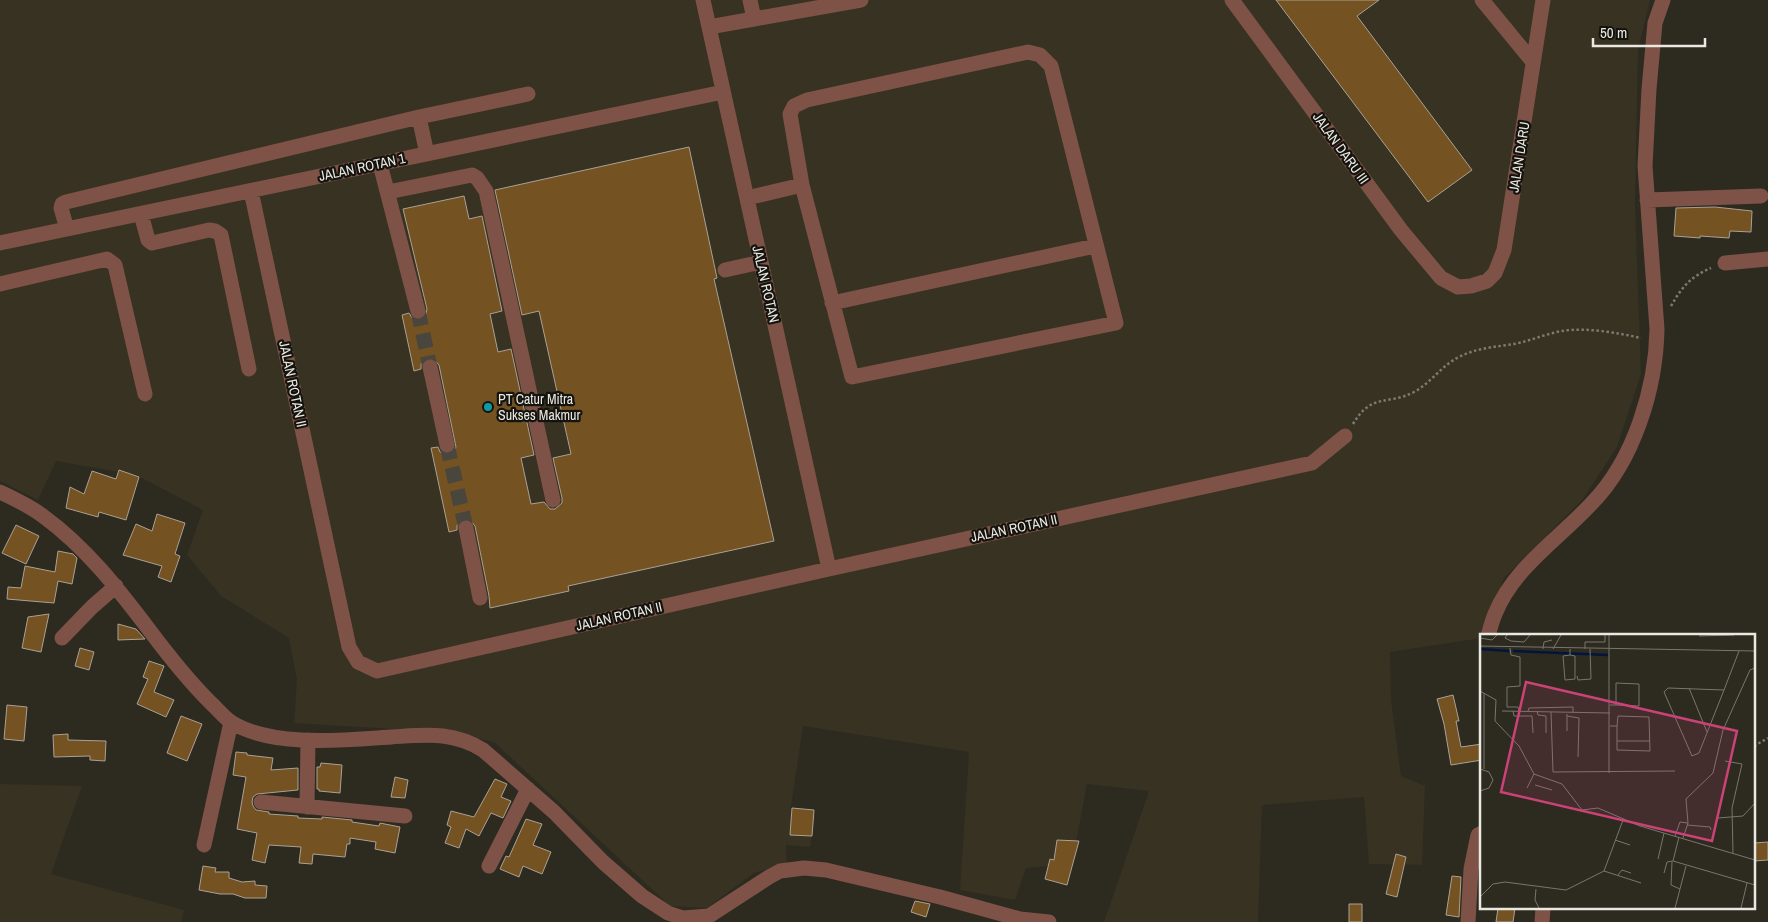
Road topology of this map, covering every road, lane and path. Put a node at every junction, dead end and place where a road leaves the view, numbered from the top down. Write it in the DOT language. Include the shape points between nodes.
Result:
graph roads {
  1 [pos="703,0"];
  2 [pos="750,0"];
  3 [pos="861,0"];
  4 [pos="1232,0"];
  5 [pos="1482,0"];
  6 [pos="1543,0"];
  7 [pos="1663,0"];
  8 [pos="754,19"];
  9 [pos="709,27"];
  10 [pos="1533,62"];
  11 [pos="723,92"];
  12 [pos="528,94"];
  13 [pos="419,117"];
  14 [pos="427,154"];
  15 [pos="380,164"];
  16 [pos="802,185"];
  17 [pos="251,191"];
  18 [pos="388,192"];
  19 [pos="1761,196"];
  20 [pos="747,198"];
  21 [pos="1647,200"];
  22 [pos="141,214"];
  23 [pos="67,229"];
  24 [pos="0,243"];
  25 [pos="1095,246"];
  26 [pos="1768,258"];
  27 [pos="761,262"];
  28 [pos="1725,263"];
  29 [pos="725,270"];
  30 [pos="0,284"];
  31 [pos="1458,287"];
  32 [pos="832,304"];
  33 [pos="1670,307"];
  34 [pos="418,311"];
  35 [pos="1657,348"];
  36 [pos="430,368"];
  37 [pos="249,369"];
  38 [pos="145,394"];
  39 [pos="1345,436"];
  40 [pos="448,445"];
  41 [pos="0,492"];
  42 [pos="553,500"];
  43 [pos="466,528"];
  44 [pos="829,569"];
  45 [pos="116,586"];
  46 [pos="480,598"];
  47 [pos="1489,634"];
  48 [pos="62,638"];
  49 [pos="231,722"];
  50 [pos="1768,738"];
  51 [pos="308,740"];
  52 [pos="1756,745"];
  53 [pos="528,789"];
  54 [pos="261,802"];
  55 [pos="307,807"];
  56 [pos="405,816"];
  57 [pos="1480,834"];
  58 [pos="204,845"];
  59 [pos="489,866"];
  60 [pos="1019,920"];
  61 [pos="1049,922"];
  62 [pos="1468,922"];
  1 -- 9 [label="street, JALAN ROTAN"];
  2 -- 8 [label="street"];
  3 -- 8 [label="street"];
  4 -- 31 [label="street, JALAN DARU III" via="1402,230 1441,278"];
  5 -- 10 [label="street"];
  6 -- 10 [label="street, JALAN DARU"];
  7 -- 21 [label="street" via="1656,23 1649,88 1645,166"];
  8 -- 9 [label="street"];
  9 -- 11 [label="street, JALAN ROTAN"];
  10 -- 31 [label="street, JALAN DARU" via="1504,250 1495,272 1487,280"];
  11 -- 14 [label="street, JALAN ROTAN 1"];
  11 -- 20 [label="street, JALAN ROTAN"];
  12 -- 13 [label="street"];
  13 -- 14 [label="street"];
  13 -- 23 [label="street" via="66,202 61,208"];
  14 -- 15 [label="street, JALAN ROTAN 1"];
  15 -- 17 [label="street, JALAN ROTAN 1"];
  15 -- 18 [label="street"];
  16 -- 20 [label="street"];
  16 -- 25 [label="street" via="790,114 794,106 807,100 1028,52 1040,55 1051,66"];
  16 -- 32 [label="street"];
  17 -- 22 [label="street, JALAN ROTAN 1"];
  17 -- 44 [label="street, JALAN ROTAN II" via="350,647 358,662 377,671"];
  18 -- 34 [label="street"];
  18 -- 42 [label="street" via="472,176 486,191"];
  19 -- 21 [label="street"];
  20 -- 27 [label="street, JALAN ROTAN"];
  21 -- 35 [label="street"];
  22 -- 23 [label="street, JALAN ROTAN 1"];
  22 -- 37 [label="street" via="148,240 152,243 209,230 221,235"];
  23 -- 24 [label="street, JALAN ROTAN 1"];
  25 -- 32 [label="street"];
  25 -- 32 [label="street" via="1116,322 852,377"];
  26 -- 28 [label="street"];
  27 -- 29 [label="street"];
  27 -- 44 [label="street, JALAN ROTAN"];
  28 -- 33 [label="path" via="1688,281"];
  30 -- 38 [label="street" via="107,259 112,261"];
  35 -- 39 [label="path" via="1646,339 1597,331 1564,331 1479,348 1457,358 1425,386 1368,406"];
  35 -- 47 [label="street" via="1640,421 1616,472 1592,504 1523,570 1495,614"];
  36 -- 40 [label="street"];
  39 -- 44 [label="street, JALAN ROTAN II" via="1312,463"];
  41 -- 45 [label="street" via="23,503 58,528"];
  43 -- 46 [label="street"];
  45 -- 48 [label="street"];
  45 -- 49 [label="street" via="178,667"];
  49 -- 51 [label="street" via="248,730 286,739"];
  49 -- 58 [label="street"];
  50 -- 52 [label="path"];
  51 -- 53 [label="street" via="436,735 456,738 483,750"];
  51 -- 55 [label="street"];
  53 -- 59 [label="street"];
  53 -- 60 [label="street" via="642,896 668,913 683,918 709,916 774,874 804,868 940,896"];
  54 -- 55 [label="street"];
  55 -- 56 [label="street"];
  57 -- 62 [label="street" via="1472,869"];
  60 -- 61 [label="street"];
}
